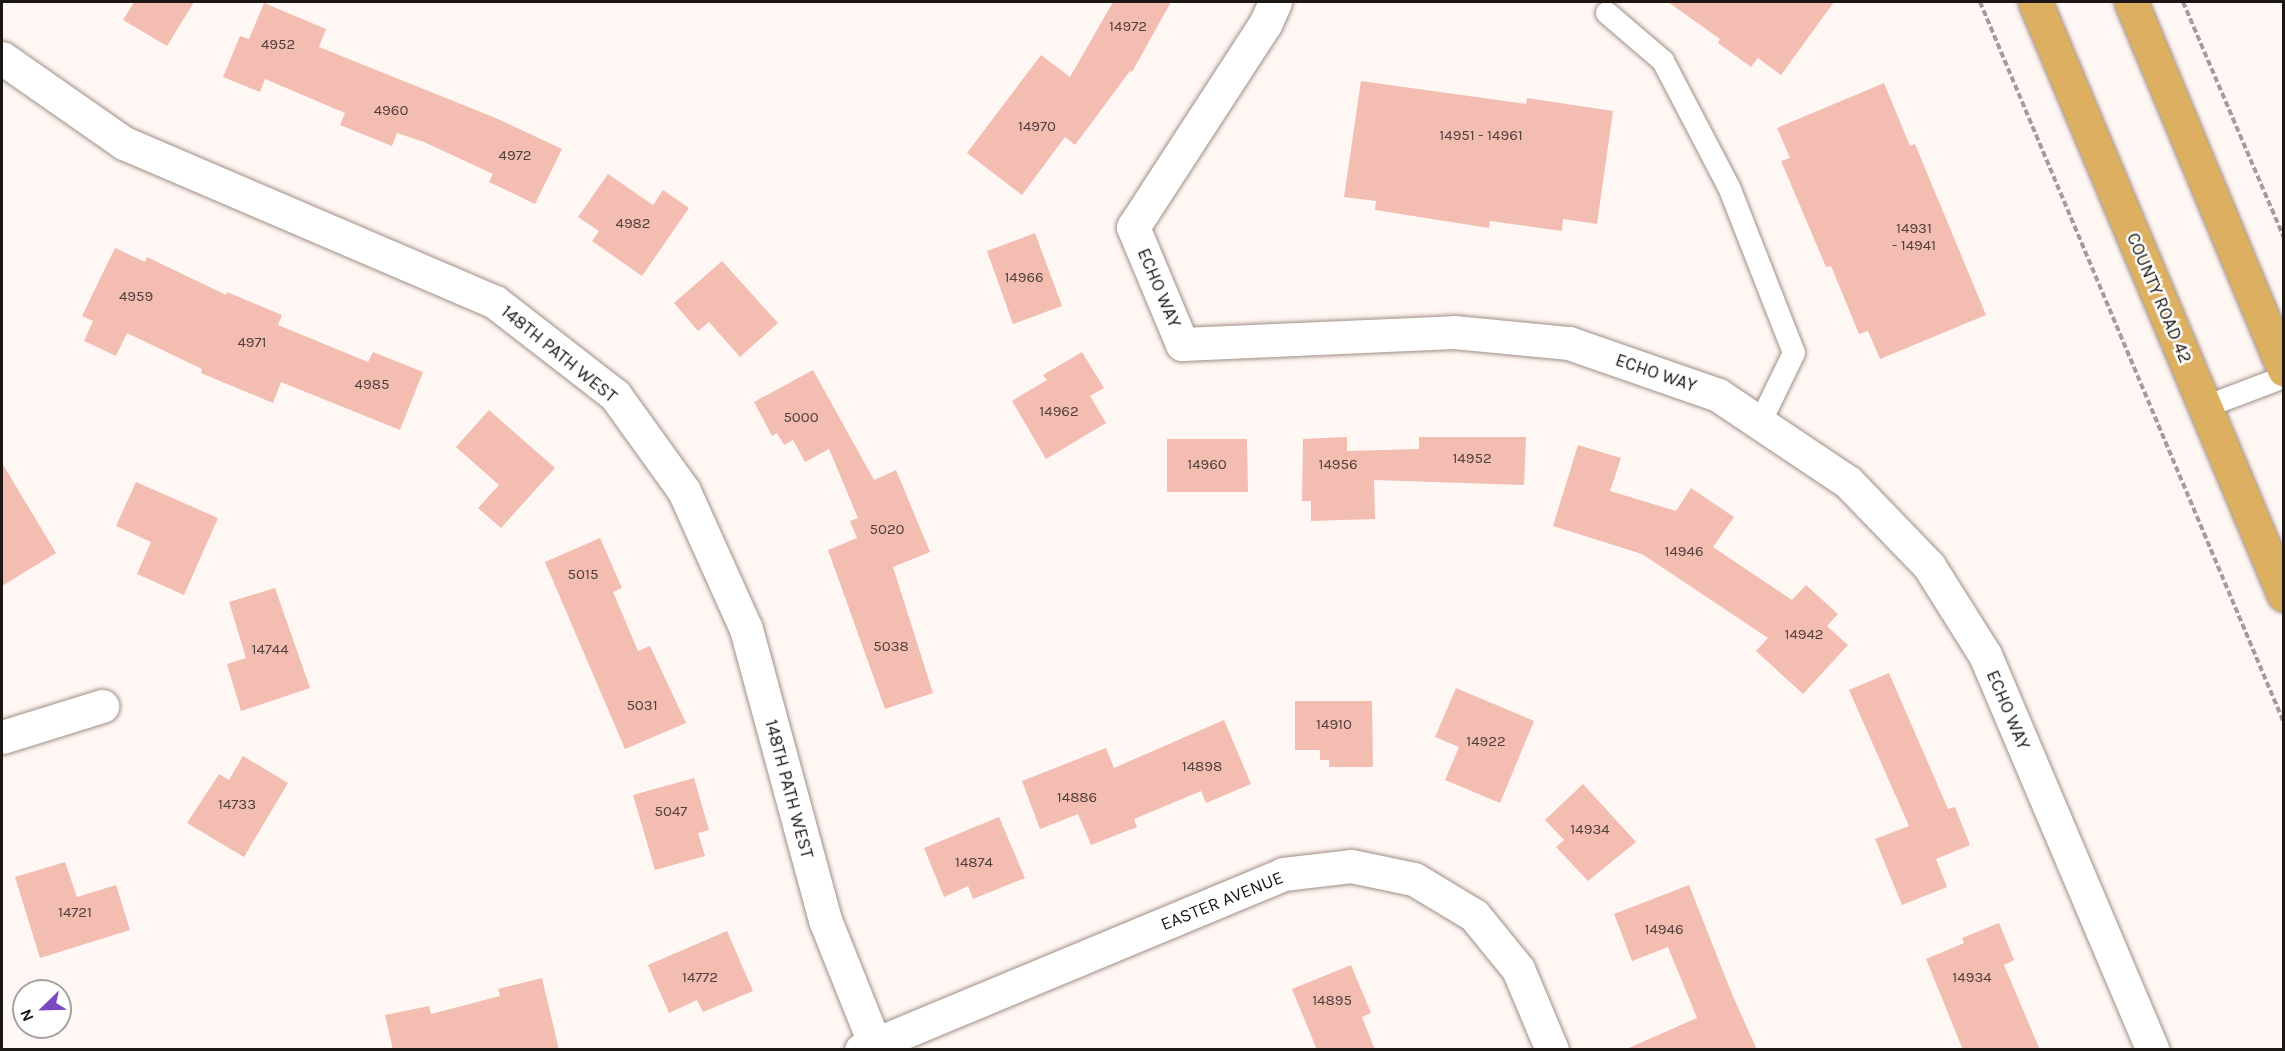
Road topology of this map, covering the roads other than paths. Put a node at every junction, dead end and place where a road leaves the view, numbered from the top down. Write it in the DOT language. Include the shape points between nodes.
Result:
graph roads {
  1 [pos="1275,2"];
  2 [pos="2035,2"];
  3 [pos="2131,2"];
  4 [pos="1607,13"];
  5 [pos="2,58"];
  6 [pos="2283,369"];
  7 [pos="2283,377"];
  8 [pos="2205,407"];
  9 [pos="1760,423"];
  10 [pos="2283,595"];
  11 [pos="102,705"];
  12 [pos="2,737"];
  13 [pos="871,1048"];
  14 [pos="1552,1050"];
  15 [pos="2153,1050"];
  1 -- 9 [label="street, ECHO WAY" via="1265,24 1133,227 1182,344 1454,332 1569,343 1718,395"];
  2 -- 8 [label="highway, COUNTY ROAD 42"];
  3 -- 6 [label="highway"];
  4 -- 9 [label="lane" via="1664,61 1729,187 1794,353"];
  5 -- 13 [label="street, 148TH PATH WEST" via="124,143 495,302 615,395 684,491 746,629 825,920"];
  7 -- 8 [label="lane"];
  8 -- 10 [label="highway, COUNTY ROAD 42"];
  9 -- 15 [label="street, ECHO WAY" via="1848,482 1929,566 1985,655"];
  11 -- 12 [label="street"];
  13 -- 14 [label="street, EASTER AVENUE" via="1283,874 1351,866 1414,879 1474,915 1518,969"];
}
